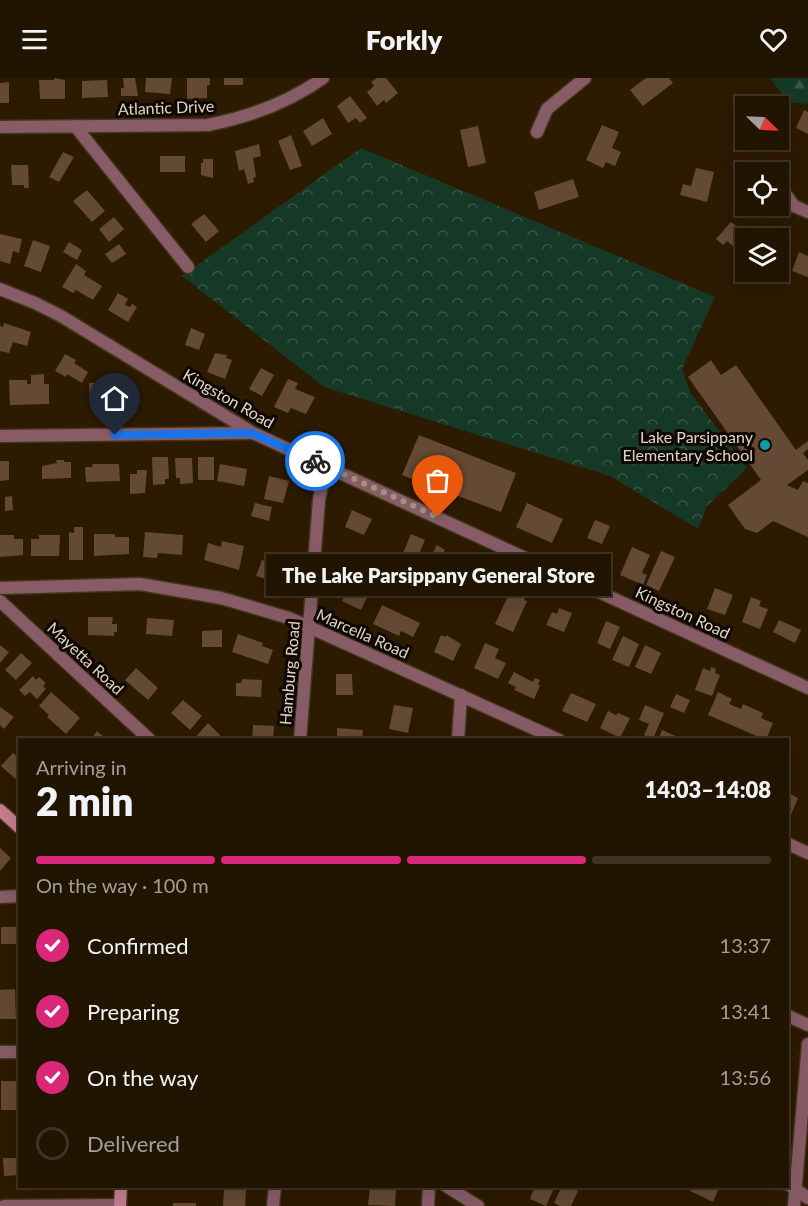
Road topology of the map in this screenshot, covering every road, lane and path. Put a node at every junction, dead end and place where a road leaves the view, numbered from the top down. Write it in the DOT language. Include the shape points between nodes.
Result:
graph roads {
  1 [pos="323,78"];
  2 [pos="585,78"];
  3 [pos="75,126"];
  4 [pos="0,127"];
  5 [pos="537,132"];
  6 [pos="789,199"];
  7 [pos="808,212"];
  8 [pos="188,267"];
  9 [pos="0,289"];
  10 [pos="252,433"];
  11 [pos="0,436"];
  12 [pos="326,466"];
  13 [pos="0,588"];
  14 [pos="0,601"];
  15 [pos="309,628"];
  16 [pos="808,688"];
  17 [pos="461,695"];
  18 [pos="148,738"];
  19 [pos="300,738"];
  20 [pos="458,738"];
  21 [pos="555,738"];
  22 [pos="0,810"];
  23 [pos="18,826"];
  24 [pos="789,844"];
  25 [pos="808,853"];
  26 [pos="18,896"];
  27 [pos="0,897"];
  28 [pos="789,1016"];
  29 [pos="808,1026"];
  30 [pos="808,1044"];
  31 [pos="0,1052"];
  32 [pos="18,1052"];
  33 [pos="792,1187"];
  34 [pos="121,1188"];
  35 [pos="274,1188"];
  36 [pos="429,1188"];
  37 [pos="449,1188"];
  38 [pos="808,1198"];
  39 [pos="120,1205"];
  40 [pos="4,1206"];
  41 [pos="273,1206"];
  42 [pos="428,1206"];
  43 [pos="478,1206"];
  44 [pos="794,1206"];
  1 -- 3 [label="street, Atlantic Drive" via="236,120"];
  2 -- 5 [label="street" via="547,109"];
  3 -- 4 [label="street, Atlantic Drive"];
  3 -- 8 [label="street"];
  6 -- 7 [label="street"];
  9 -- 10 [label="street, Kingston Road" via="61,316"];
  10 -- 11 [label="street"];
  10 -- 12 [label="street, Kingston Road"];
  12 -- 15 [label="street, Hamburg Road" via="319,500"];
  12 -- 16 [label="street, Kingston Road"];
  13 -- 15 [label="street, Marcella Road" via="140,584 252,606"];
  14 -- 18 [label="street, Mayetta Road"];
  15 -- 17 [label="street, Marcella Road"];
  15 -- 19 [label="street, Hamburg Road"];
  17 -- 20 [label="street"];
  17 -- 21 [label="street, Marcella Road"];
  22 -- 23 [label="street"];
  24 -- 25 [label="street"];
  26 -- 27 [label="street"];
  28 -- 29 [label="street"];
  30 -- 33 [label="street"];
  31 -- 32 [label="street"];
  33 -- 38 [label="street"];
  33 -- 44 [label="street"];
  34 -- 39 [label="street"];
  35 -- 41 [label="street"];
  36 -- 42 [label="street"];
  37 -- 43 [label="street"];
  39 -- 40 [label="street"];
}
